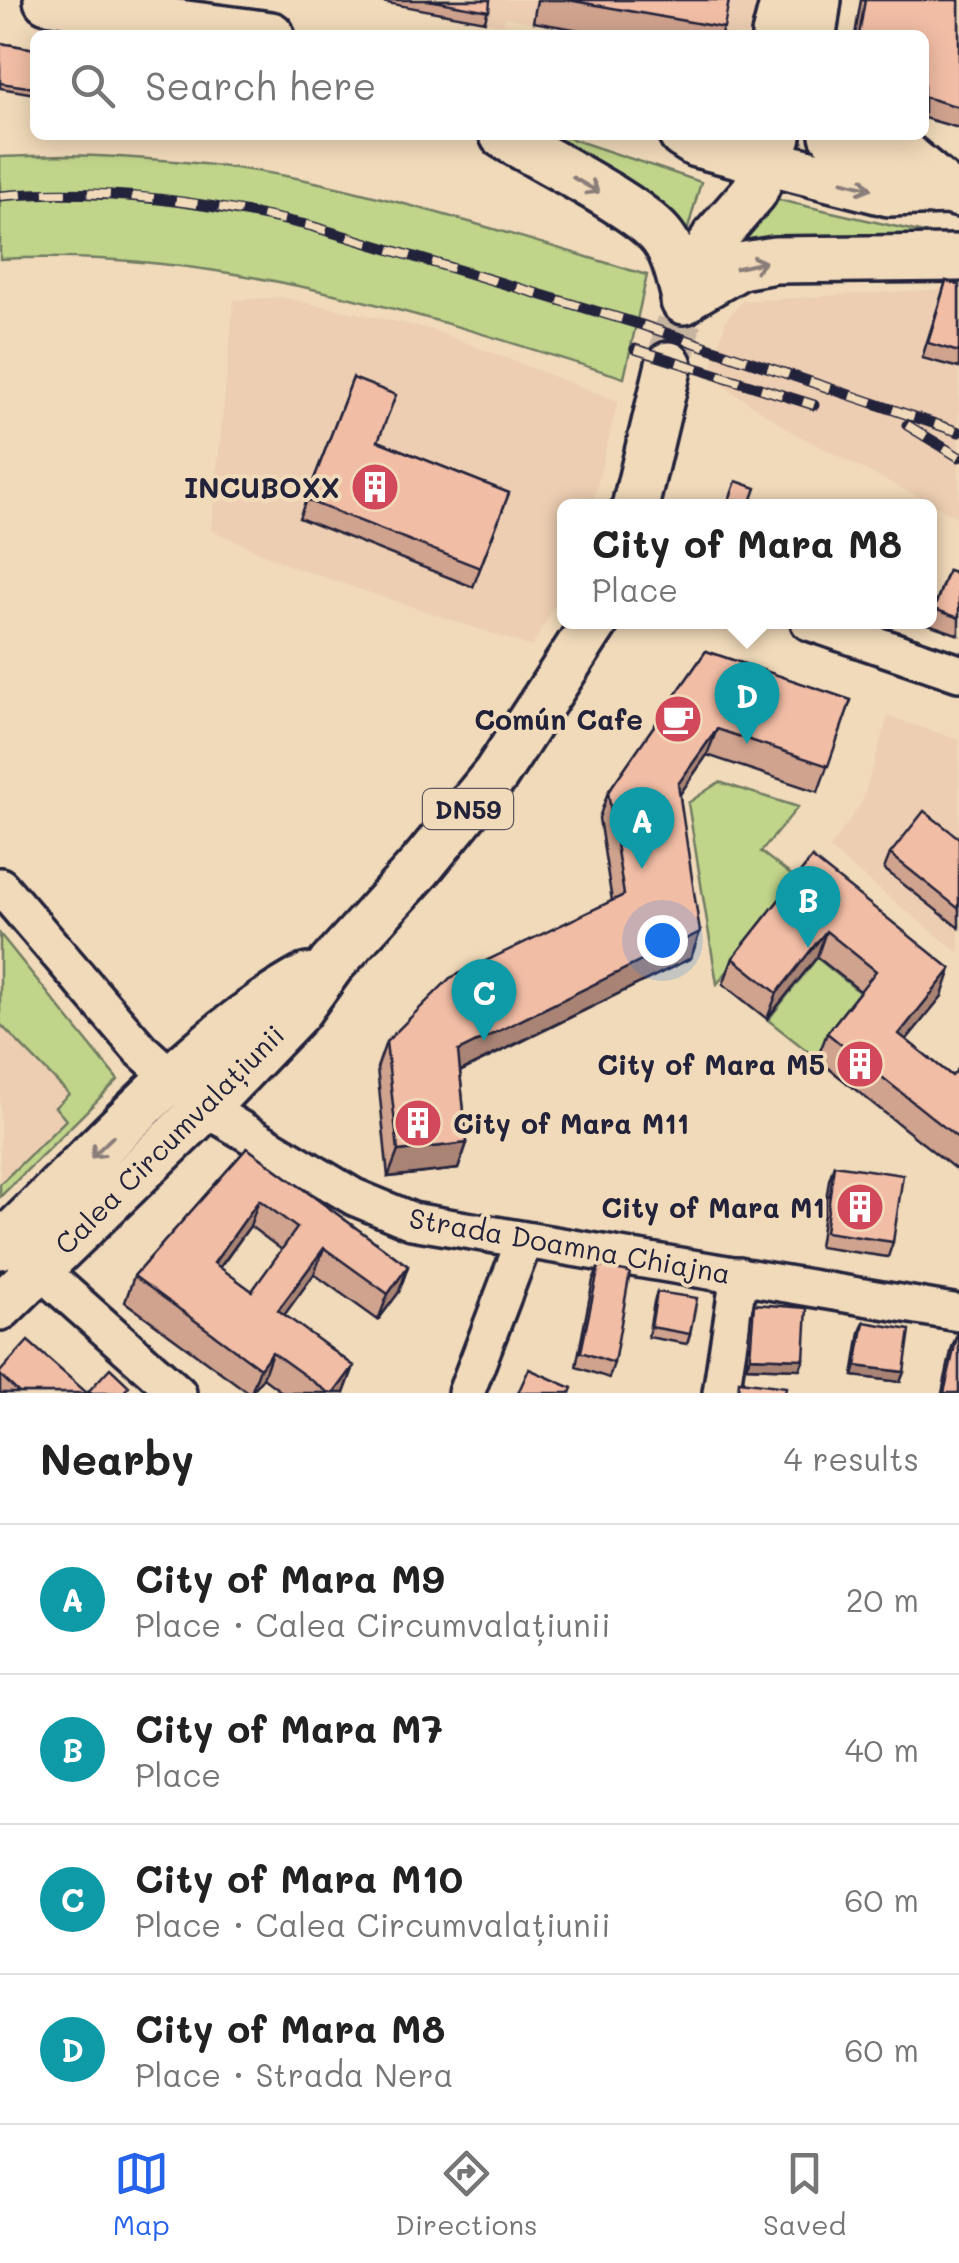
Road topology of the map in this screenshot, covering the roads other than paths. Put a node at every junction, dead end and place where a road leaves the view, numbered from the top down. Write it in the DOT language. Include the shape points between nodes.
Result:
graph roads {
  1 [pos="47,0"];
  2 [pos="812,14"];
  3 [pos="232,30"];
  4 [pos="784,30"];
  5 [pos="511,140"];
  6 [pos="690,140"];
  7 [pos="865,140"];
  8 [pos="891,144"];
  9 [pos="755,146"];
  10 [pos="953,192"];
  11 [pos="959,258"];
  12 [pos="682,309"];
  13 [pos="669,365"];
  14 [pos="641,499"];
  15 [pos="590,629"];
  16 [pos="830,629"];
  17 [pos="959,673"];
  18 [pos="0,886"];
  19 [pos="189,1094"];
  20 [pos="524,1241"];
  21 [pos="15,1252"];
  22 [pos="738,1275"];
  23 [pos="0,1308"];
  24 [pos="959,1313"];
  25 [pos="178,1393"];
  26 [pos="466,1393"];
  27 [pos="721,1393"];
  1 -- 3 [label="main road"];
  2 -- 4 [label="main road"];
  5 -- 12 [label="main road, one-way" via="662,237"];
  6 -- 9 [label="main road"];
  7 -- 8 [label="main road"];
  8 -- 10 [label="main road"];
  9 -- 10 [label="main road, one-way" via="889,193"];
  9 -- 12 [label="main road" via="720,183 715,237"];
  12 -- 11 [label="main road, one-way" via="740,266"];
  13 -- 14 [label="main road"];
  15 -- 19 [label="main road, Calea Circumvalațiunii / DN59" via="496,774 298,1010"];
  16 -- 17 [label="street"];
  18 -- 19 [label="street, Strada Doamna Chiajna" via="140,1048"];
  19 -- 20 [label="street, Strada Doamna Chiajna" via="354,1196 412,1221"];
  19 -- 21 [label="main road, Calea Circumvalațiunii / DN59"];
  20 -- 22 [label="street, Strada Doamna Chiajna"];
  20 -- 26 [label="street"];
  21 -- 23 [label="main road, Calea Circumvalațiunii / DN59"];
  21 -- 25 [label="street"];
  22 -- 24 [label="street, Strada Doamna Chiajna"];
  22 -- 27 [label="street"];
}
